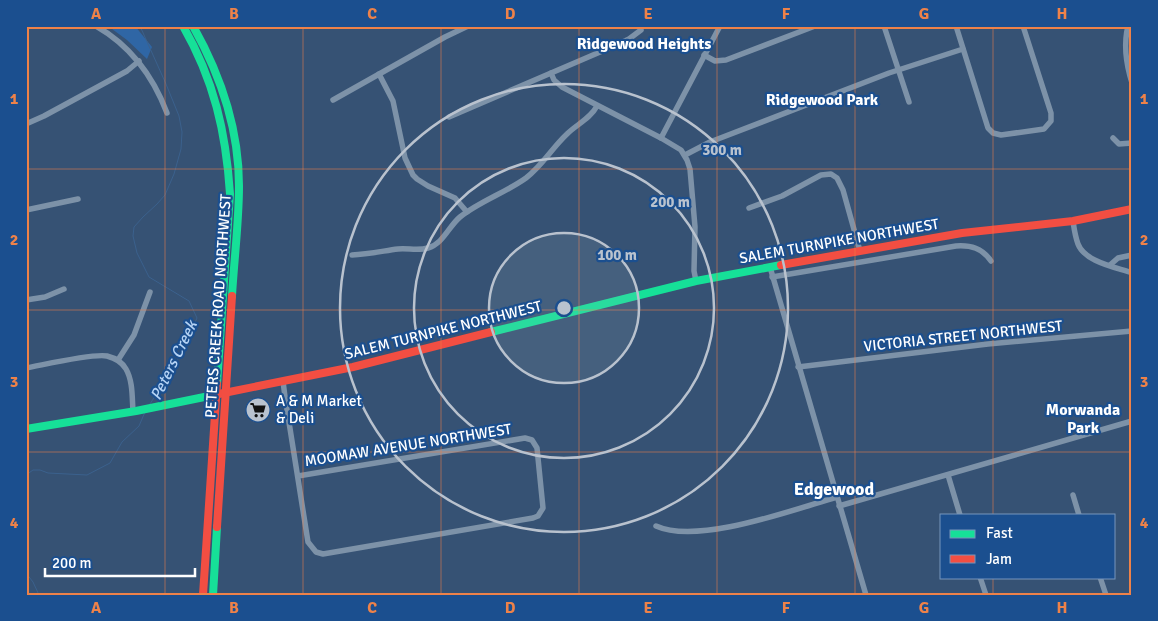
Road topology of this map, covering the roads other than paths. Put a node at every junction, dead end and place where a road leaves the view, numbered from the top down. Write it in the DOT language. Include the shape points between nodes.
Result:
graph roads {
  1 [pos="96,26"];
  2 [pos="183,26"];
  3 [pos="193,26"];
  4 [pos="468,26"];
  5 [pos="720,26"];
  6 [pos="815,26"];
  7 [pos="884,26"];
  8 [pos="956,26"];
  9 [pos="1023,26"];
  10 [pos="1128,26"];
  11 [pos="641,30"];
  12 [pos="963,49"];
  13 [pos="704,55"];
  14 [pos="139,61"];
  15 [pos="898,70"];
  16 [pos="551,73"];
  17 [pos="379,74"];
  18 [pos="1132,83"];
  19 [pos="333,100"];
  20 [pos="909,102"];
  21 [pos="597,106"];
  22 [pos="167,113"];
  23 [pos="450,118"];
  24 [pos="27,122"];
  25 [pos="661,138"];
  26 [pos="1113,138"];
  27 [pos="1132,143"];
  28 [pos="685,155"];
  29 [pos="78,199"];
  30 [pos="749,208"];
  31 [pos="1132,209"];
  32 [pos="26,210"];
  33 [pos="467,212"];
  34 [pos="1073,220"];
  35 [pos="860,251"];
  36 [pos="352,255"];
  37 [pos="1132,255"];
  38 [pos="991,261"];
  39 [pos="1110,265"];
  40 [pos="770,267"];
  41 [pos="1132,273"];
  42 [pos="772,277"];
  43 [pos="696,281"];
  44 [pos="64,289"];
  45 [pos="150,292"];
  46 [pos="26,300"];
  47 [pos="1132,332"];
  48 [pos="118,360"];
  49 [pos="798,367"];
  50 [pos="26,368"];
  51 [pos="283,381"];
  52 [pos="226,392"];
  53 [pos="217,394"];
  54 [pos="134,411"];
  55 [pos="1132,421"];
  56 [pos="26,429"];
  57 [pos="948,475"];
  58 [pos="298,476"];
  59 [pos="1073,495"];
  60 [pos="837,497"];
  61 [pos="839,506"];
  62 [pos="960,514"];
  63 [pos="1079,514"];
  64 [pos="656,526"];
  65 [pos="980,578"];
  66 [pos="1100,578"];
  67 [pos="203,595"];
  68 [pos="212,595"];
  69 [pos="866,595"];
  70 [pos="986,595"];
  71 [pos="1106,595"];
  1 -- 14 [label="street"];
  2 -- 53 [label="main road, PETERS CREEK ROAD NORTHWEST" via="212,89 229,167 229,216"];
  3 -- 52 [label="main road, PETERS CREEK ROAD NORTHWEST" via="210,57 224,95 238,164 239,206"];
  4 -- 17 [label="street"];
  5 -- 13 [label="street"];
  6 -- 13 [label="street" via="726,60 716,61"];
  7 -- 15 [label="street"];
  8 -- 12 [label="street"];
  9 -- 12 [label="street" via="1052,118 1047,127 1001,135 990,131"];
  10 -- 18 [label="street" via="1125,51"];
  11 -- 16 [label="street" via="622,43"];
  12 -- 15 [label="street"];
  13 -- 25 [label="street"];
  14 -- 22 [label="street"];
  14 -- 24 [label="street" via="127,71"];
  15 -- 20 [label="street"];
  15 -- 28 [label="street" via="728,135"];
  16 -- 21 [label="street" via="556,83"];
  16 -- 23 [label="street"];
  17 -- 19 [label="street"];
  17 -- 33 [label="street" via="393,101 405,158 413,175 455,198"];
  21 -- 25 [label="street"];
  21 -- 33 [label="street" via="590,116 558,142 534,171"];
  25 -- 28 [label="street"];
  26 -- 27 [label="street" via="1119,144"];
  28 -- 43 [label="street" via="692,189"];
  29 -- 32 [label="street"];
  30 -- 35 [label="street" via="782,196 819,176 831,174 837,178 842,190"];
  31 -- 34 [label="main road, SALEM TURNPIKE NORTHWEST"];
  33 -- 36 [label="street" via="438,243 428,248"];
  34 -- 35 [label="main road, SALEM TURNPIKE NORTHWEST" via="977,231"];
  34 -- 39 [label="street" via="1081,249"];
  35 -- 40 [label="main road, SALEM TURNPIKE NORTHWEST"];
  37 -- 39 [label="street" via="1118,258"];
  38 -- 42 [label="street" via="968,245"];
  39 -- 41 [label="street"];
  40 -- 42 [label="street"];
  40 -- 43 [label="main road, SALEM TURNPIKE NORTHWEST"];
  42 -- 49 [label="street"];
  43 -- 51 [label="main road, SALEM TURNPIKE NORTHWEST" via="353,367"];
  44 -- 46 [label="street"];
  45 -- 48 [label="street" via="134,335"];
  47 -- 49 [label="street, VICTORIA STREET NORTHWEST" via="979,345"];
  48 -- 50 [label="street" via="99,356"];
  48 -- 54 [label="street" via="129,375"];
  49 -- 60 [label="street"];
  51 -- 52 [label="main road, SALEM TURNPIKE NORTHWEST"];
  51 -- 58 [label="street"];
  52 -- 53 [label="main road, SALEM TURNPIKE NORTHWEST"];
  52 -- 68 [label="main road, PETERS CREEK ROAD NORTHWEST"];
  53 -- 54 [label="main road, SALEM TURNPIKE NORTHWEST"];
  53 -- 67 [label="main road, PETERS CREEK ROAD NORTHWEST"];
  54 -- 56 [label="main road, SALEM TURNPIKE NORTHWEST"];
  55 -- 57 [label="street"];
  57 -- 61 [label="street"];
  57 -- 62 [label="street"];
  58 -- 58 [label="street, MOOMAW AVENUE NORTHWEST" via="308,542 313,551 323,554 535,518 543,508 537,448 532,440"];
  59 -- 63 [label="street"];
  60 -- 61 [label="street"];
  60 -- 64 [label="street" via="713,531 673,531"];
  61 -- 69 [label="street"];
  65 -- 70 [label="street"];
  66 -- 71 [label="street"];
}
